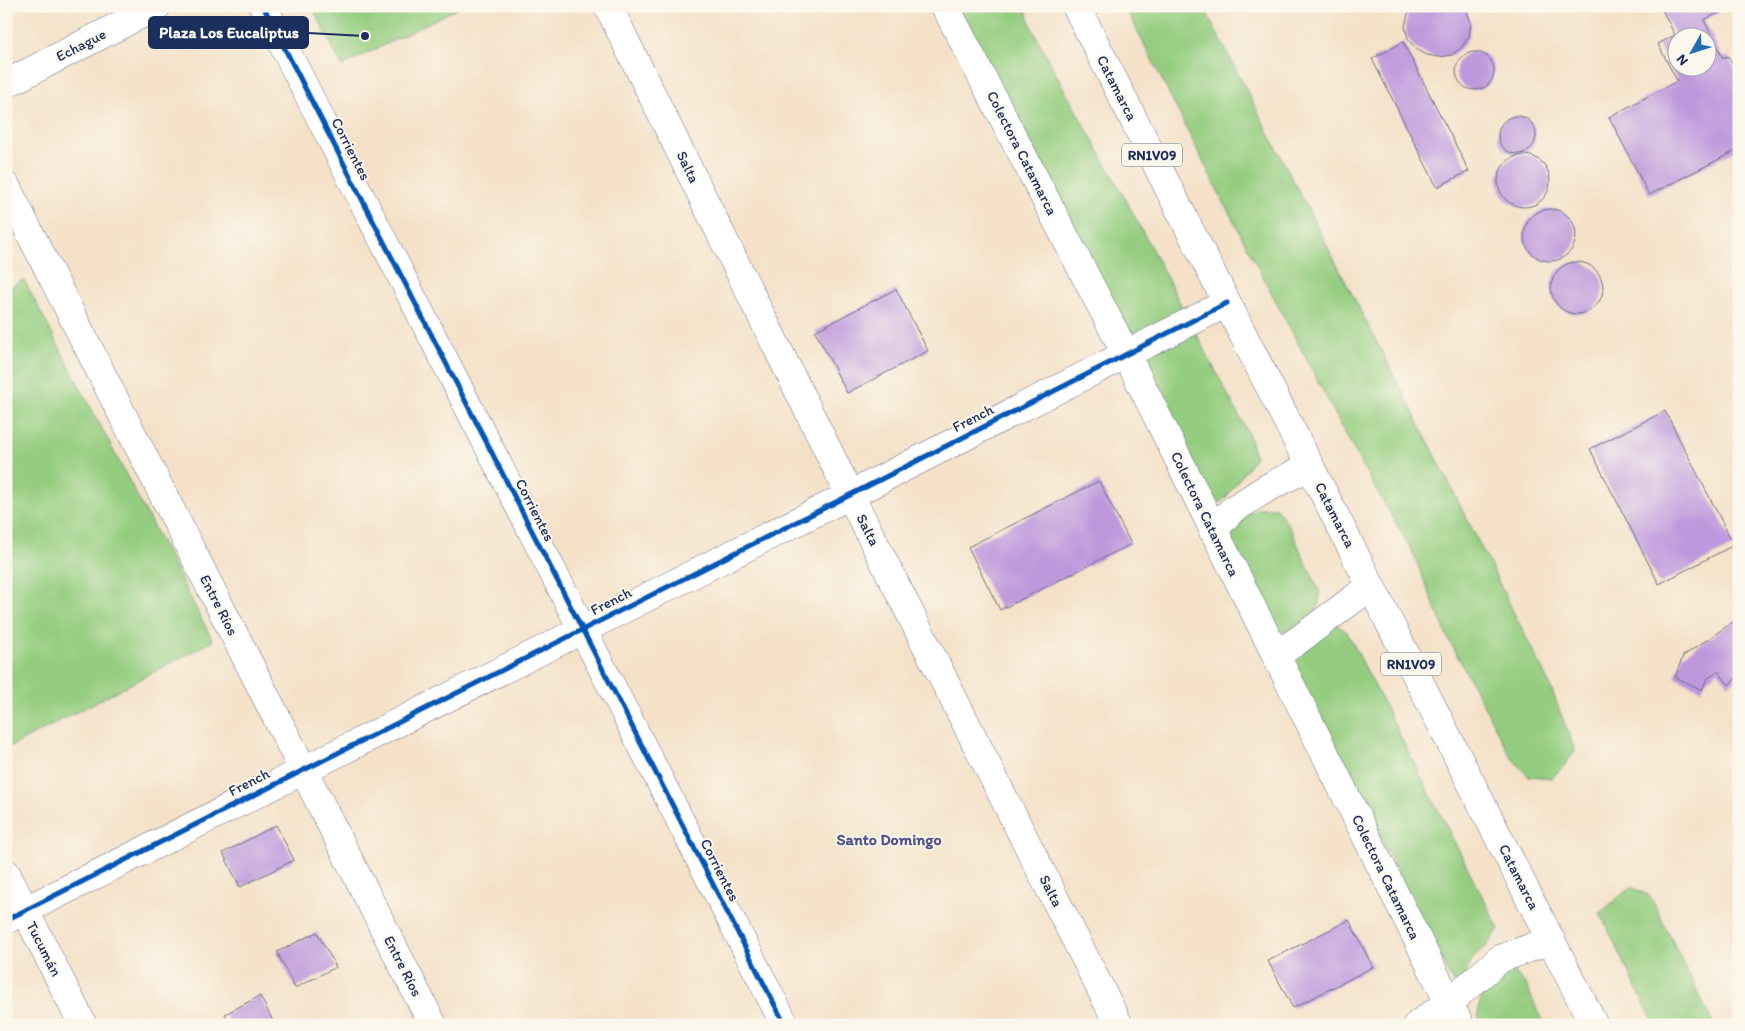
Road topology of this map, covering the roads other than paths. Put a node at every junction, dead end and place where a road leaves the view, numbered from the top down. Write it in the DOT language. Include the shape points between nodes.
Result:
graph roads {
  1 [pos="156,6"];
  2 [pos="263,6"];
  3 [pos="608,6"];
  4 [pos="945,6"];
  5 [pos="1076,6"];
  6 [pos="6,84"];
  7 [pos="6,186"];
  8 [pos="1227,303"];
  9 [pos="1126,354"];
  10 [pos="1310,466"];
  11 [pos="850,495"];
  12 [pos="1213,531"];
  13 [pos="1371,586"];
  14 [pos="582,629"];
  15 [pos="1276,655"];
  16 [pos="302,769"];
  17 [pos="6,873"];
  18 [pos="16,915"];
  19 [pos="1551,940"];
  20 [pos="1454,1013"];
  21 [pos="83,1025"];
  22 [pos="433,1025"];
  23 [pos="785,1025"];
  24 [pos="1119,1025"];
  25 [pos="1417,1025"];
  26 [pos="1594,1025"];
  1 -- 6 [label="street, Echague"];
  2 -- 14 [label="street, Corrientes"];
  3 -- 11 [label="street, Salta"];
  4 -- 9 [label="street, Colectora Catamarca"];
  5 -- 8 [label="street, Catamarca / RN1V09"];
  7 -- 16 [label="street, Entre Ríos"];
  8 -- 9 [label="street, French"];
  8 -- 10 [label="street, Catamarca / RN1V09"];
  9 -- 11 [label="street, French"];
  9 -- 12 [label="street, Colectora Catamarca"];
  10 -- 12 [label="street" via="1231,511"];
  10 -- 13 [label="street, Catamarca / RN1V09"];
  11 -- 14 [label="street, French"];
  11 -- 24 [label="street, Salta"];
  12 -- 15 [label="street, Colectora Catamarca"];
  13 -- 15 [label="street"];
  13 -- 19 [label="street, Catamarca / RN1V09"];
  14 -- 16 [label="street, French"];
  14 -- 23 [label="street, Corrientes"];
  15 -- 20 [label="street, Colectora Catamarca"];
  16 -- 18 [label="street, French"];
  16 -- 22 [label="street, Entre Ríos"];
  17 -- 18 [label="street, Tucumán"];
  18 -- 21 [label="street, Tucumán"];
  19 -- 20 [label="street" via="1500,959"];
  19 -- 26 [label="street, Catamarca / RN1V09"];
  20 -- 25 [label="street"];
}
